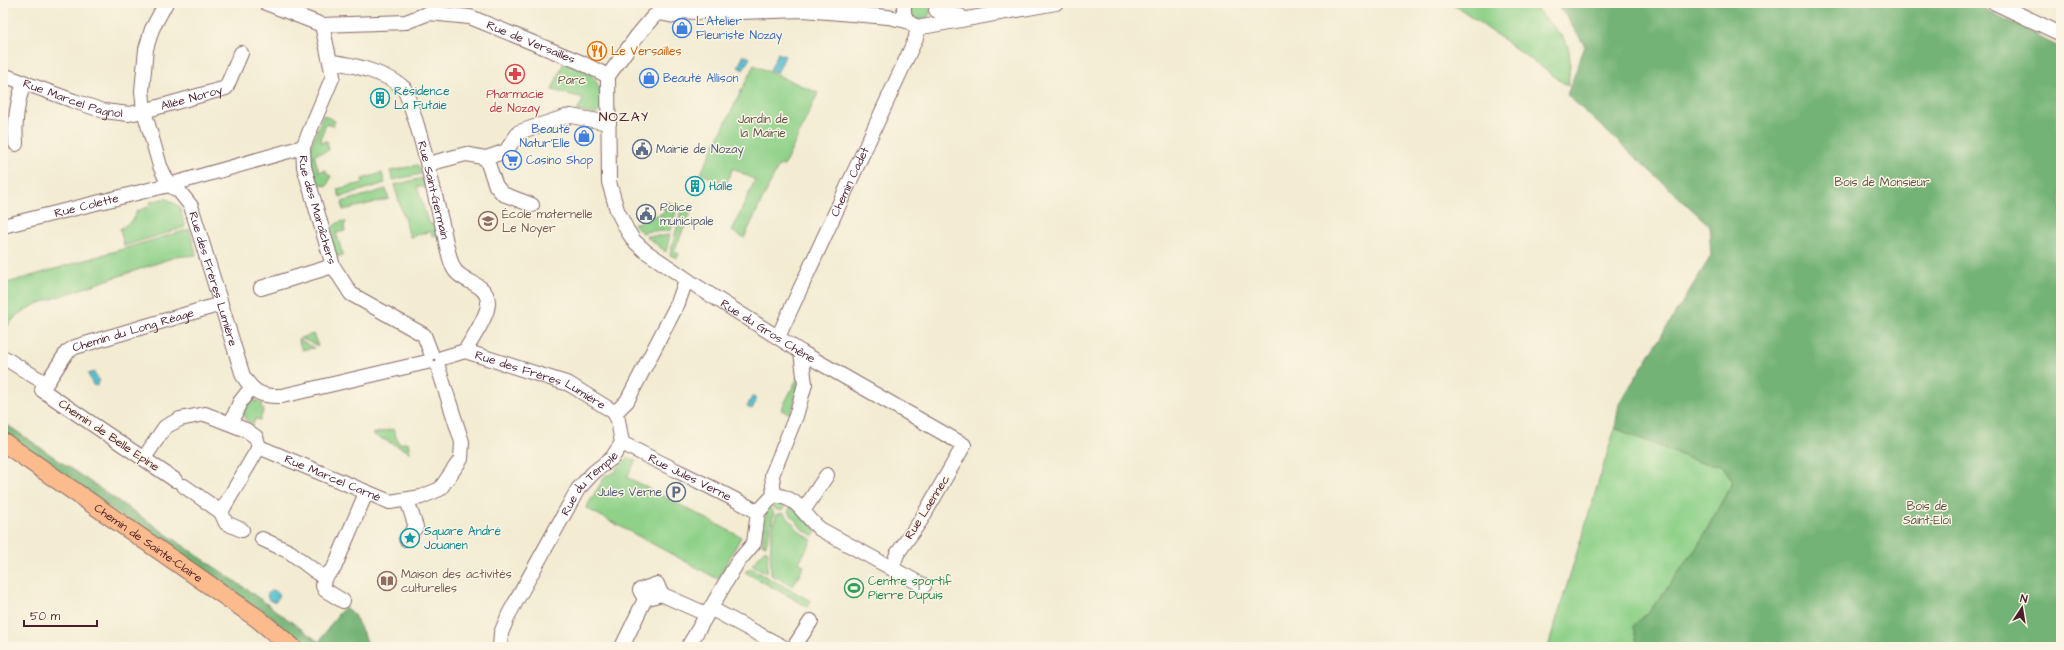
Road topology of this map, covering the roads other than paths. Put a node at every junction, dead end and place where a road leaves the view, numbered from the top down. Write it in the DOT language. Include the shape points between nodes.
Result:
graph roads {
  1 [pos="166,3"];
  2 [pos="266,3"];
  3 [pos="1056,3"];
  4 [pos="1995,3"];
  5 [pos="678,6"];
  6 [pos="935,6"];
  7 [pos="431,8"];
  8 [pos="843,8"];
  9 [pos="912,17"];
  10 [pos="969,17"];
  11 [pos="322,25"];
  12 [pos="2061,34"];
  13 [pos="241,53"];
  14 [pos="332,62"];
  15 [pos="3,75"];
  16 [pos="608,76"];
  17 [pos="24,82"];
  18 [pos="144,111"];
  19 [pos="609,124"];
  20 [pos="16,144"];
  21 [pos="304,147"];
  22 [pos="486,158"];
  23 [pos="429,166"];
  24 [pos="169,185"];
  25 [pos="532,204"];
  26 [pos="3,226"];
  27 [pos="332,266"];
  28 [pos="686,280"];
  29 [pos="261,288"];
  30 [pos="222,304"];
  31 [pos="778,337"];
  32 [pos="466,351"];
  33 [pos="801,352"];
  34 [pos="3,358"];
  35 [pos="435,360"];
  36 [pos="44,387"];
  37 [pos="251,388"];
  38 [pos="614,412"];
  39 [pos="231,423"];
  40 [pos="3,442"];
  41 [pos="622,443"];
  42 [pos="964,446"];
  43 [pos="259,447"];
  44 [pos="144,458"];
  45 [pos="827,475"];
  46 [pos="366,493"];
  47 [pos="774,495"];
  48 [pos="407,500"];
  49 [pos="803,511"];
  50 [pos="221,512"];
  51 [pos="758,512"];
  52 [pos="242,530"];
  53 [pos="262,539"];
  54 [pos="406,539"];
  55 [pos="892,569"];
  56 [pos="324,578"];
  57 [pos="924,586"];
  58 [pos="343,601"];
  59 [pos="708,611"];
  60 [pos="811,621"];
  61 [pos="292,647"];
  62 [pos="500,647"];
  63 [pos="622,647"];
  64 [pos="688,647"];
  65 [pos="783,647"];
  66 [pos="794,647"];
  1 -- 18 [label="street, Rue des Frères Lumière" via="152,29 146,49 142,91"];
  2 -- 11 [label="street, Rue de Versailles"];
  3 -- 10 [label="street"];
  4 -- 12 [label="street"];
  5 -- 8 [label="street" via="709,13"];
  5 -- 16 [label="street" via="653,17"];
  6 -- 9 [label="street" via="933,19"];
  6 -- 10 [label="street" via="951,15"];
  7 -- 11 [label="street, Rue de Versailles" via="406,22"];
  7 -- 16 [label="street, Rue de Versailles" via="470,17"];
  8 -- 9 [label="street" via="888,17"];
  9 -- 10 [label="street"];
  9 -- 31 [label="street, Chemin Cadet" via="916,38"];
  11 -- 14 [label="street, Rue des Maraîchers"];
  13 -- 18 [label="street, Allée Noroy" via="226,88"];
  14 -- 21 [label="street, Rue des Maraîchers" via="333,76"];
  14 -- 23 [label="street, Rue Saint-Germain" via="347,63 397,82 404,88"];
  15 -- 17 [label="street, Rue Marcel Pagnol"];
  16 -- 19 [label="street, Rue du Gros Chêne"];
  17 -- 18 [label="street, Rue Marcel Pagnol" via="104,110 129,114"];
  17 -- 20 [label="street" via="14,130"];
  18 -- 24 [label="street, Rue des Frères Lumière" via="160,166"];
  19 -- 22 [label="street" via="565,116 519,132 506,152"];
  19 -- 28 [label="street, Rue du Gros Chêne" via="609,182 617,210 634,241"];
  21 -- 24 [label="street, Rue Colette"];
  21 -- 27 [label="street, Rue des Maraîchers" via="304,167"];
  22 -- 23 [label="street" via="466,154"];
  22 -- 25 [label="street" via="496,186 503,194"];
  23 -- 32 [label="street, Rue Saint-Germain" via="453,267 458,274 481,288 488,301 488,309"];
  24 -- 26 [label="street, Rue Colette"];
  24 -- 30 [label="street, Rue des Frères Lumière" via="179,191 191,206"];
  27 -- 29 [label="street"];
  27 -- 35 [label="street, Rue des Maraîchers" via="351,294 364,304 424,335"];
  28 -- 31 [label="street, Rue du Gros Chêne"];
  28 -- 38 [label="street" via="678,303 627,401"];
  30 -- 36 [label="street, Chemin du Long Réage" via="75,347 67,352"];
  30 -- 37 [label="street, Rue des Frères Lumière" via="243,376"];
  31 -- 33 [label="street, Rue du Gros Chêne"];
  32 -- 35 [label="street, Rue des Frères Lumière"];
  32 -- 38 [label="street, Rue des Frères Lumière" via="569,384"];
  33 -- 42 [label="street, Rue du Gros Chêne"];
  33 -- 47 [label="street" via="805,384 796,416 772,475"];
  34 -- 36 [label="street, Chemin de Belle Epine"];
  35 -- 37 [label="street, Rue des Frères Lumière" via="282,396 270,397"];
  35 -- 48 [label="street, Rue Marcel Carné" via="462,442 461,459 434,494"];
  36 -- 44 [label="street, Chemin de Belle Epine"];
  37 -- 39 [label="street" via="240,402"];
  38 -- 41 [label="street, Rue du Temple"];
  39 -- 43 [label="street" via="256,437"];
  39 -- 44 [label="street" via="206,414 180,419 165,427"];
  40 -- 61 [label="main road, Chemin de Sainte-Claire" via="257,618"];
  41 -- 51 [label="street, Rue Jules Verne"];
  41 -- 62 [label="street, Rue du Temple" via="612,458 585,479 571,500 509,614"];
  42 -- 55 [label="street, Rue Laennec" via="921,520 897,554"];
  43 -- 46 [label="street, Rue Marcel Carné"];
  43 -- 50 [label="street"];
  44 -- 50 [label="street, Chemin de Belle Epine"];
  45 -- 49 [label="street"];
  46 -- 48 [label="street, Rue Marcel Carné" via="390,502"];
  46 -- 56 [label="street" via="334,568"];
  47 -- 49 [label="street" via="791,498"];
  47 -- 51 [label="street"];
  48 -- 54 [label="street" via="416,527"];
  49 -- 55 [label="street" via="820,528"];
  50 -- 52 [label="street, Chemin de Belle Epine" via="226,523"];
  51 -- 59 [label="street" via="754,543 738,563"];
  53 -- 56 [label="street" via="290,552"];
  55 -- 57 [label="street"];
  56 -- 58 [label="street" via="325,590"];
  59 -- 63 [label="street" via="661,594 645,599"];
  59 -- 64 [label="street"];
  59 -- 65 [label="street"];
  60 -- 66 [label="street"];
}
